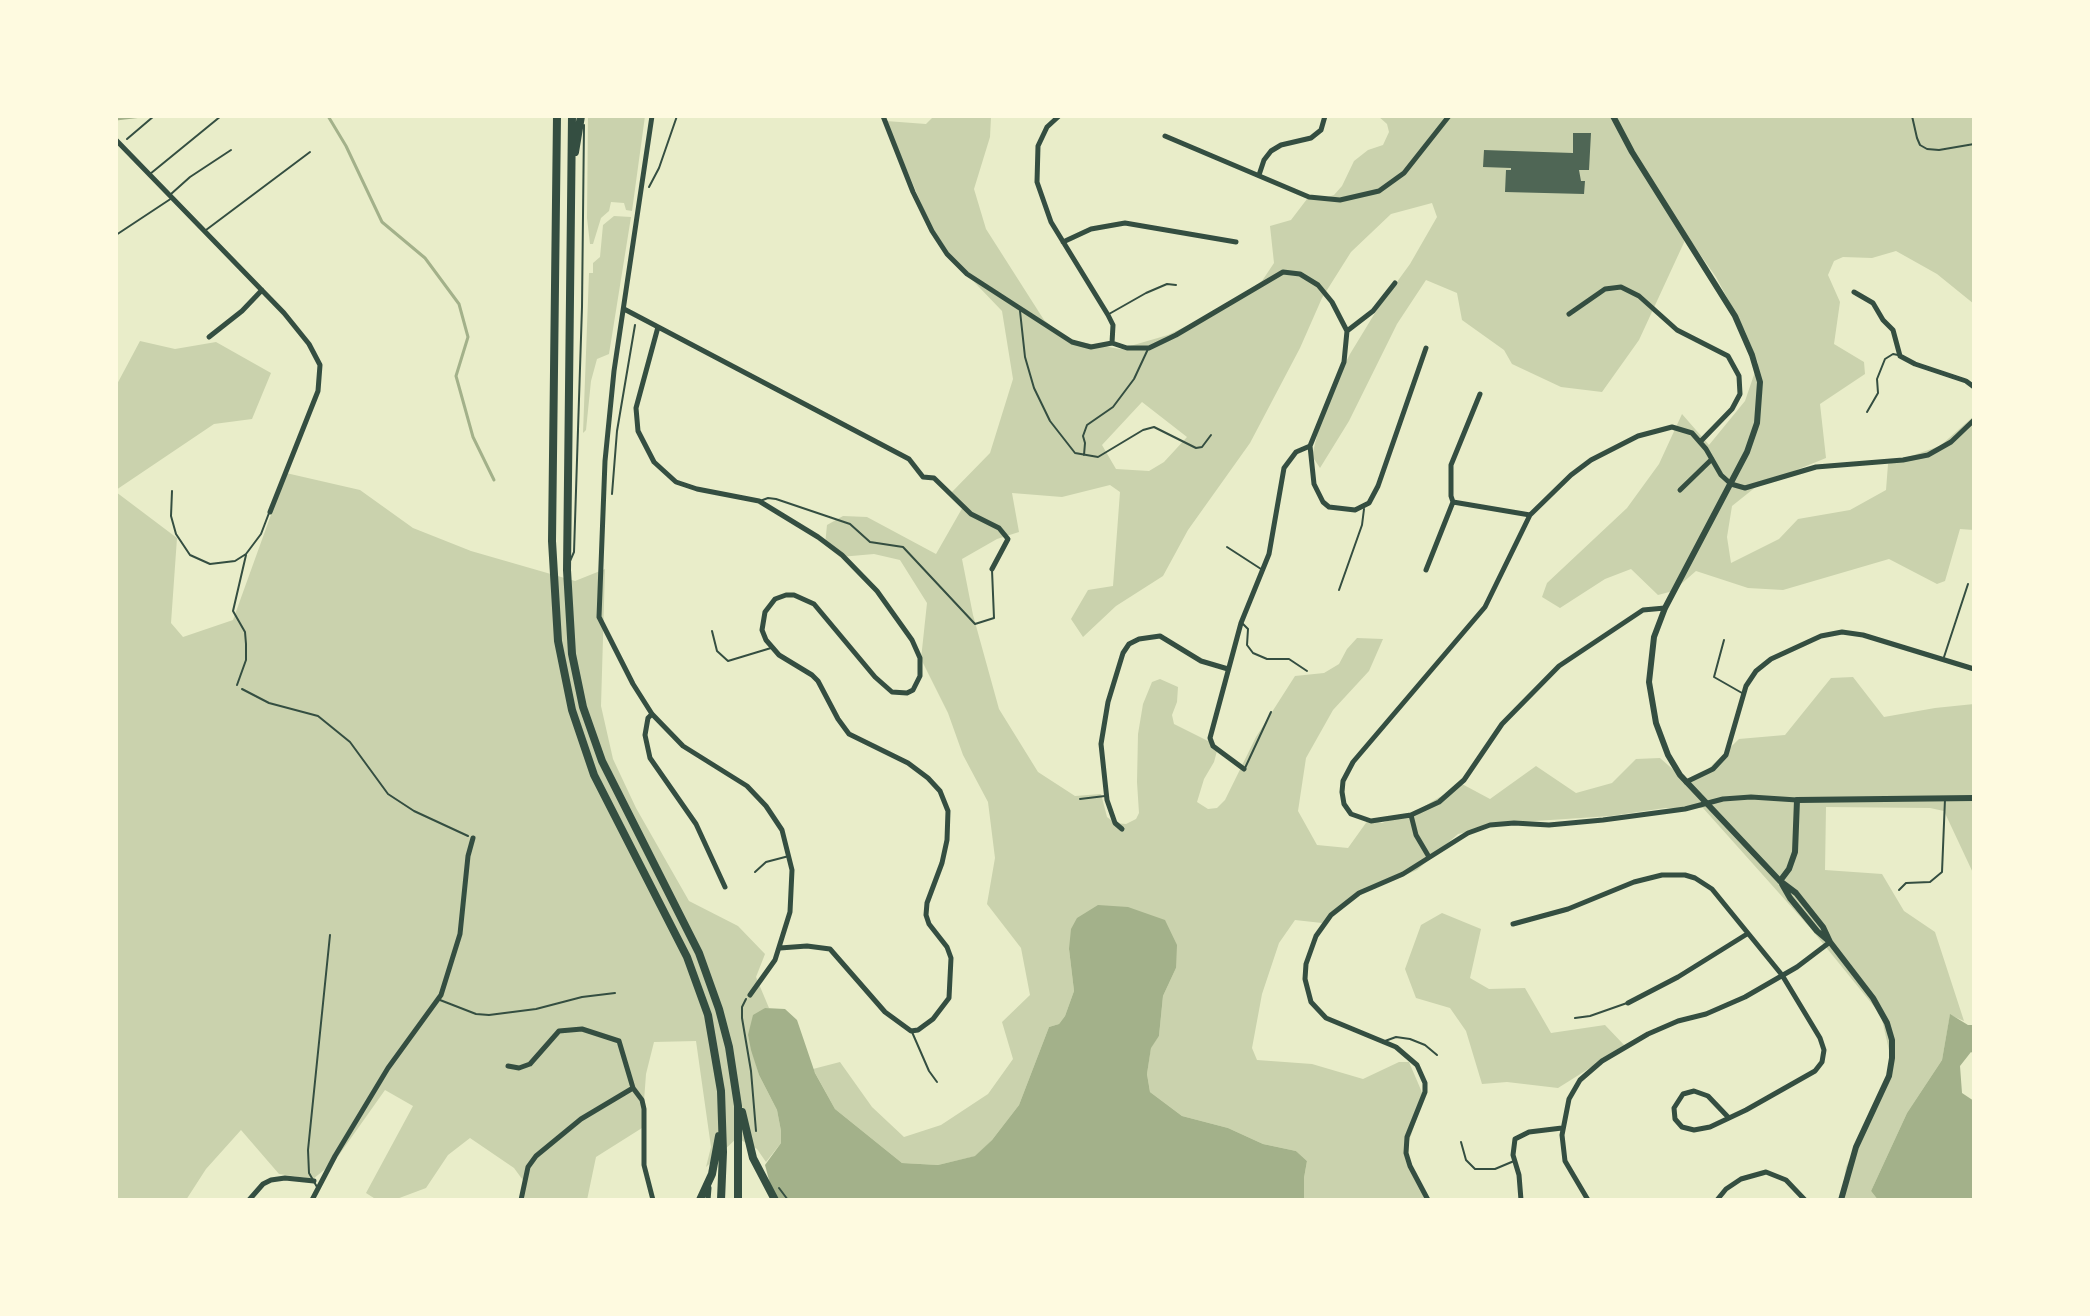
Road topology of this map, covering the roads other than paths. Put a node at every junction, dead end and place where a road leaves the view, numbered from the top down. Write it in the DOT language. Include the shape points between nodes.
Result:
graph roads {
  1 [pos="221,116"];
  2 [pos="555,116"];
  3 [pos="572,116"];
  4 [pos="583,116"];
  5 [pos="652,116"];
  6 [pos="883,116"];
  7 [pos="1059,116"];
  8 [pos="1325,116"];
  9 [pos="1449,116"];
  10 [pos="1613,116"];
  11 [pos="1165,136"];
  12 [pos="118,142"];
  13 [pos="231,150"];
  14 [pos="310,152"];
  15 [pos="149,175"];
  16 [pos="1259,175"];
  17 [pos="571,181"];
  18 [pos="172,196"];
  19 [pos="206,231"];
  20 [pos="116,235"];
  21 [pos="1063,242"];
  22 [pos="1236,242"];
  23 [pos="1395,283"];
  24 [pos="1176,285"];
  25 [pos="262,290"];
  26 [pos="1854,292"];
  27 [pos="624,309"];
  28 [pos="1020,310"];
  29 [pos="1569,314"];
  30 [pos="1108,315"];
  31 [pos="658,327"];
  32 [pos="1347,331"];
  33 [pos="209,337"];
  34 [pos="1112,343"];
  35 [pos="1149,348"];
  36 [pos="1426,348"];
  37 [pos="1900,356"];
  38 [pos="1974,387"];
  39 [pos="1480,394"];
  40 [pos="1867,412"];
  41 [pos="1974,420"];
  42 [pos="1211,435"];
  43 [pos="1701,441"];
  44 [pos="1310,446"];
  45 [pos="1084,455"];
  46 [pos="1712,459"];
  47 [pos="1731,484"];
  48 [pos="1680,490"];
  49 [pos="172,491"];
  50 [pos="759,501"];
  51 [pos="1453,502"];
  52 [pos="1364,508"];
  53 [pos="270,512"];
  54 [pos="1530,515"];
  55 [pos="1227,547"];
  56 [pos="246,554"];
  57 [pos="992,569"];
  58 [pos="567,570"];
  59 [pos="1262,570"];
  60 [pos="1426,570"];
  61 [pos="1968,584"];
  62 [pos="1339,590"];
  63 [pos="1665,608"];
  64 [pos="1241,623"];
  65 [pos="712,631"];
  66 [pos="1724,640"];
  67 [pos="772,648"];
  68 [pos="1944,658"];
  69 [pos="1228,669"];
  70 [pos="1974,669"];
  71 [pos="1307,671"];
  72 [pos="237,685"];
  73 [pos="1743,694"];
  74 [pos="1271,712"];
  75 [pos="652,714"];
  76 [pos="1244,769"];
  77 [pos="1688,785"];
  78 [pos="1107,796"];
  79 [pos="1945,798"];
  80 [pos="1974,798"];
  81 [pos="1080,799"];
  82 [pos="1797,800"];
  83 [pos="1411,815"];
  84 [pos="1122,829"];
  85 [pos="473,838"];
  86 [pos="790,856"];
  87 [pos="1429,857"];
  88 [pos="755,872"];
  89 [pos="1780,881"];
  90 [pos="725,887"];
  91 [pos="1899,890"];
  92 [pos="1513,924"];
  93 [pos="1747,934"];
  94 [pos="330,935"];
  95 [pos="1830,942"];
  96 [pos="780,948"];
  97 [pos="1782,975"];
  98 [pos="615,993"];
  99 [pos="750,995"];
  100 [pos="439,1000"];
  101 [pos="1628,1003"];
  102 [pos="1575,1018"];
  103 [pos="911,1031"];
  104 [pos="1384,1042"];
  105 [pos="1437,1055"];
  106 [pos="508,1066"];
  107 [pos="734,1082"];
  108 [pos="937,1082"];
  109 [pos="633,1088"];
  110 [pos="722,1111"];
  111 [pos="1728,1117"];
  112 [pos="1562,1128"];
  113 [pos="1461,1142"];
  114 [pos="1515,1161"];
  115 [pos="314,1181"];
  116 [pos="709,1183"];
  117 [pos="318,1189"];
  118 [pos="249,1200"];
  119 [pos="312,1200"];
  120 [pos="521,1200"];
  121 [pos="653,1200"];
  122 [pos="700,1200"];
  123 [pos="708,1200"];
  124 [pos="721,1200"];
  125 [pos="738,1200"];
  126 [pos="775,1200"];
  127 [pos="1428,1200"];
  128 [pos="1521,1200"];
  129 [pos="1588,1200"];
  130 [pos="1717,1200"];
  131 [pos="1805,1200"];
  132 [pos="1841,1200"];
  1 -- 15 [label="lane"];
  2 -- 110 [label="highway" via="552,541 563,674 594,775 691,967 708,1015"];
  3 -- 17 [label="highway"];
  4 -- 17 [label="highway"];
  4 -- 58 [label="lane" via="574,552"];
  5 -- 27 [label="street"];
  6 -- 28 [label="street" via="938,242 967,274"];
  7 -- 21 [label="street" via="1041,137 1036,170 1045,207"];
  8 -- 16 [label="street" via="1321,130 1311,138 1271,151"];
  9 -- 16 [label="street" via="1404,173 1362,197 1309,197"];
  10 -- 47 [label="street" via="1728,304 1752,355 1760,382 1759,410"];
  11 -- 16 [label="street"];
  12 -- 15 [label="street"];
  13 -- 18 [label="lane"];
  14 -- 19 [label="lane"];
  15 -- 18 [label="street"];
  17 -- 58 [label="highway"];
  18 -- 19 [label="street"];
  18 -- 20 [label="lane"];
  19 -- 25 [label="street"];
  21 -- 22 [label="street" via="1091,229 1125,223"];
  21 -- 30 [label="street"];
  23 -- 32 [label="street" via="1373,311"];
  24 -- 30 [label="lane" via="1146,293"];
  25 -- 33 [label="street"];
  25 -- 53 [label="street" via="309,344 321,377"];
  26 -- 37 [label="street" via="1873,303 1893,330"];
  27 -- 31 [label="street"];
  27 -- 75 [label="street" via="605,461 599,617"];
  28 -- 34 [label="street" via="1072,342 1091,347"];
  28 -- 45 [label="lane" via="1034,388 1067,444"];
  29 -- 43 [label="street" via="1605,289 1621,287 1677,330 1728,356 1739,376 1740,394"];
  30 -- 34 [label="street"];
  31 -- 50 [label="street" via="636,408 638,431 648,452 676,482"];
  31 -- 57 [label="street" via="909,459 923,477 934,478 971,514 999,528 1008,539"];
  32 -- 35 [label="street" via="1318,285 1300,274 1283,272"];
  32 -- 44 [label="street" via="1344,362"];
  34 -- 35 [label="street"];
  35 -- 45 [label="lane" via="1124,393 1083,430"];
  36 -- 52 [label="street" via="1378,486"];
  37 -- 38 [label="street"];
  37 -- 40 [label="lane" via="1885,359 1878,393"];
  39 -- 51 [label="street" via="1451,465"];
  41 -- 47 [label="street" via="1928,455 1828,464 1745,488"];
  42 -- 45 [label="lane" via="1196,448 1154,427 1098,457"];
  43 -- 46 [label="street"];
  43 -- 54 [label="street" via="1672,427 1624,442 1580,468"];
  44 -- 52 [label="street" via="1314,484 1323,502 1338,510"];
  44 -- 59 [label="street" via="1296,452 1284,468"];
  46 -- 47 [label="street"];
  46 -- 48 [label="street"];
  47 -- 63 [label="street"];
  49 -- 56 [label="lane" via="173,526 190,555 222,564"];
  50 -- 57 [label="lane" via="776,499 846,523 870,542 903,547 975,624 994,618"];
  50 -- 67 [label="street" via="842,555 877,591 917,650 922,667 913,690 892,692 814,604 794,595 775,599 765,612 762,630"];
  51 -- 54 [label="street"];
  51 -- 60 [label="street"];
  52 -- 62 [label="lane"];
  53 -- 56 [label="lane"];
  54 -- 83 [label="street" via="1485,607 1353,762 1343,781 1344,804 1360,819"];
  55 -- 59 [label="lane"];
  56 -- 72 [label="lane" via="233,611 246,644"];
  58 -- 107 [label="highway" via="572,654 590,729 609,779 699,953 719,1009"];
  59 -- 64 [label="street"];
  61 -- 68 [label="lane"];
  63 -- 77 [label="street" via="1651,653 1649,692 1659,735"];
  63 -- 83 [label="street" via="1643,610 1570,656 1502,724 1456,788"];
  64 -- 69 [label="street"];
  64 -- 71 [label="lane" via="1248,629 1247,645 1253,653 1289,659"];
  65 -- 67 [label="lane" via="717,651 728,661"];
  66 -- 73 [label="lane" via="1714,677"];
  67 -- 103 [label="street" via="812,675 849,734 928,778 948,811 944,852 926,915 951,958 951,989 945,1006"];
  68 -- 70 [label="street"];
  68 -- 73 [label="street" via="1863,635 1832,633 1763,664"];
  69 -- 76 [label="street" via="1210,738"];
  69 -- 78 [label="street" via="1201,661 1160,636 1129,644 1114,678 1102,730"];
  73 -- 77 [label="street" via="1726,755"];
  74 -- 76 [label="lane"];
  75 -- 86 [label="street" via="683,746 736,778 766,806 782,830"];
  75 -- 90 [label="street" via="645,735 650,758 696,824"];
  77 -- 89 [label="street"];
  78 -- 81 [label="lane"];
  78 -- 84 [label="street"];
  79 -- 80 [label="street"];
  79 -- 82 [label="street"];
  79 -- 91 [label="lane" via="1942,872 1930,882 1906,883"];
  82 -- 87 [label="street" via="1723,799 1674,811 1549,825 1490,825"];
  82 -- 89 [label="street" via="1795,852"];
  83 -- 87 [label="street"];
  85 -- 100 [label="street" via="460,934"];
  86 -- 88 [label="lane" via="766,862"];
  86 -- 96 [label="street" via="793,896"];
  87 -- 104 [label="street" via="1340,907 1320,929 1306,964 1307,991 1317,1010"];
  89 -- 95 [label="street" via="1810,910"];
  92 -- 93 [label="street" via="1673,874 1695,878 1712,889"];
  93 -- 97 [label="street"];
  93 -- 101 [label="street"];
  94 -- 115 [label="lane" via="308,1150"];
  95 -- 97 [label="street"];
  95 -- 132 [label="street" via="1878,1006 1893,1050 1886,1084 1856,1147"];
  96 -- 99 [label="street"];
  96 -- 103 [label="street" via="830,949 885,1012"];
  97 -- 111 [label="street" via="1820,1038 1822,1062 1807,1076"];
  97 -- 112 [label="street" via="1723,1008 1662,1028 1602,1061 1574,1089"];
  98 -- 100 [label="lane" via="489,1015"];
  100 -- 117 [label="street" via="388,1068"];
  101 -- 102 [label="lane"];
  103 -- 108 [label="lane"];
  104 -- 105 [label="lane" via="1410,1039"];
  104 -- 127 [label="street" via="1412,1059 1425,1083 1406,1153"];
  106 -- 109 [label="street" via="530,1064 559,1031 582,1029 619,1041"];
  107 -- 125 [label="highway"];
  107 -- 126 [label="highway" via="753,1158"];
  109 -- 120 [label="street" via="581,1119 536,1156 528,1167"];
  109 -- 121 [label="street" via="644,1109 644,1165"];
  110 -- 116 [label="highway"];
  110 -- 124 [label="highway"];
  111 -- 111 [label="street" via="1694,1130 1678,1124 1674,1108 1683,1094 1694,1091 1708,1096"];
  112 -- 114 [label="street" via="1517,1137"];
  112 -- 129 [label="street" via="1565,1161"];
  113 -- 114 [label="lane" via="1475,1169"];
  114 -- 128 [label="street"];
  115 -- 117 [label="lane"];
  115 -- 118 [label="street" via="271,1180"];
  116 -- 122 [label="highway"];
  116 -- 123 [label="street"];
  117 -- 119 [label="street"];
  130 -- 131 [label="street" via="1741,1179 1766,1172 1786,1180"];
}
